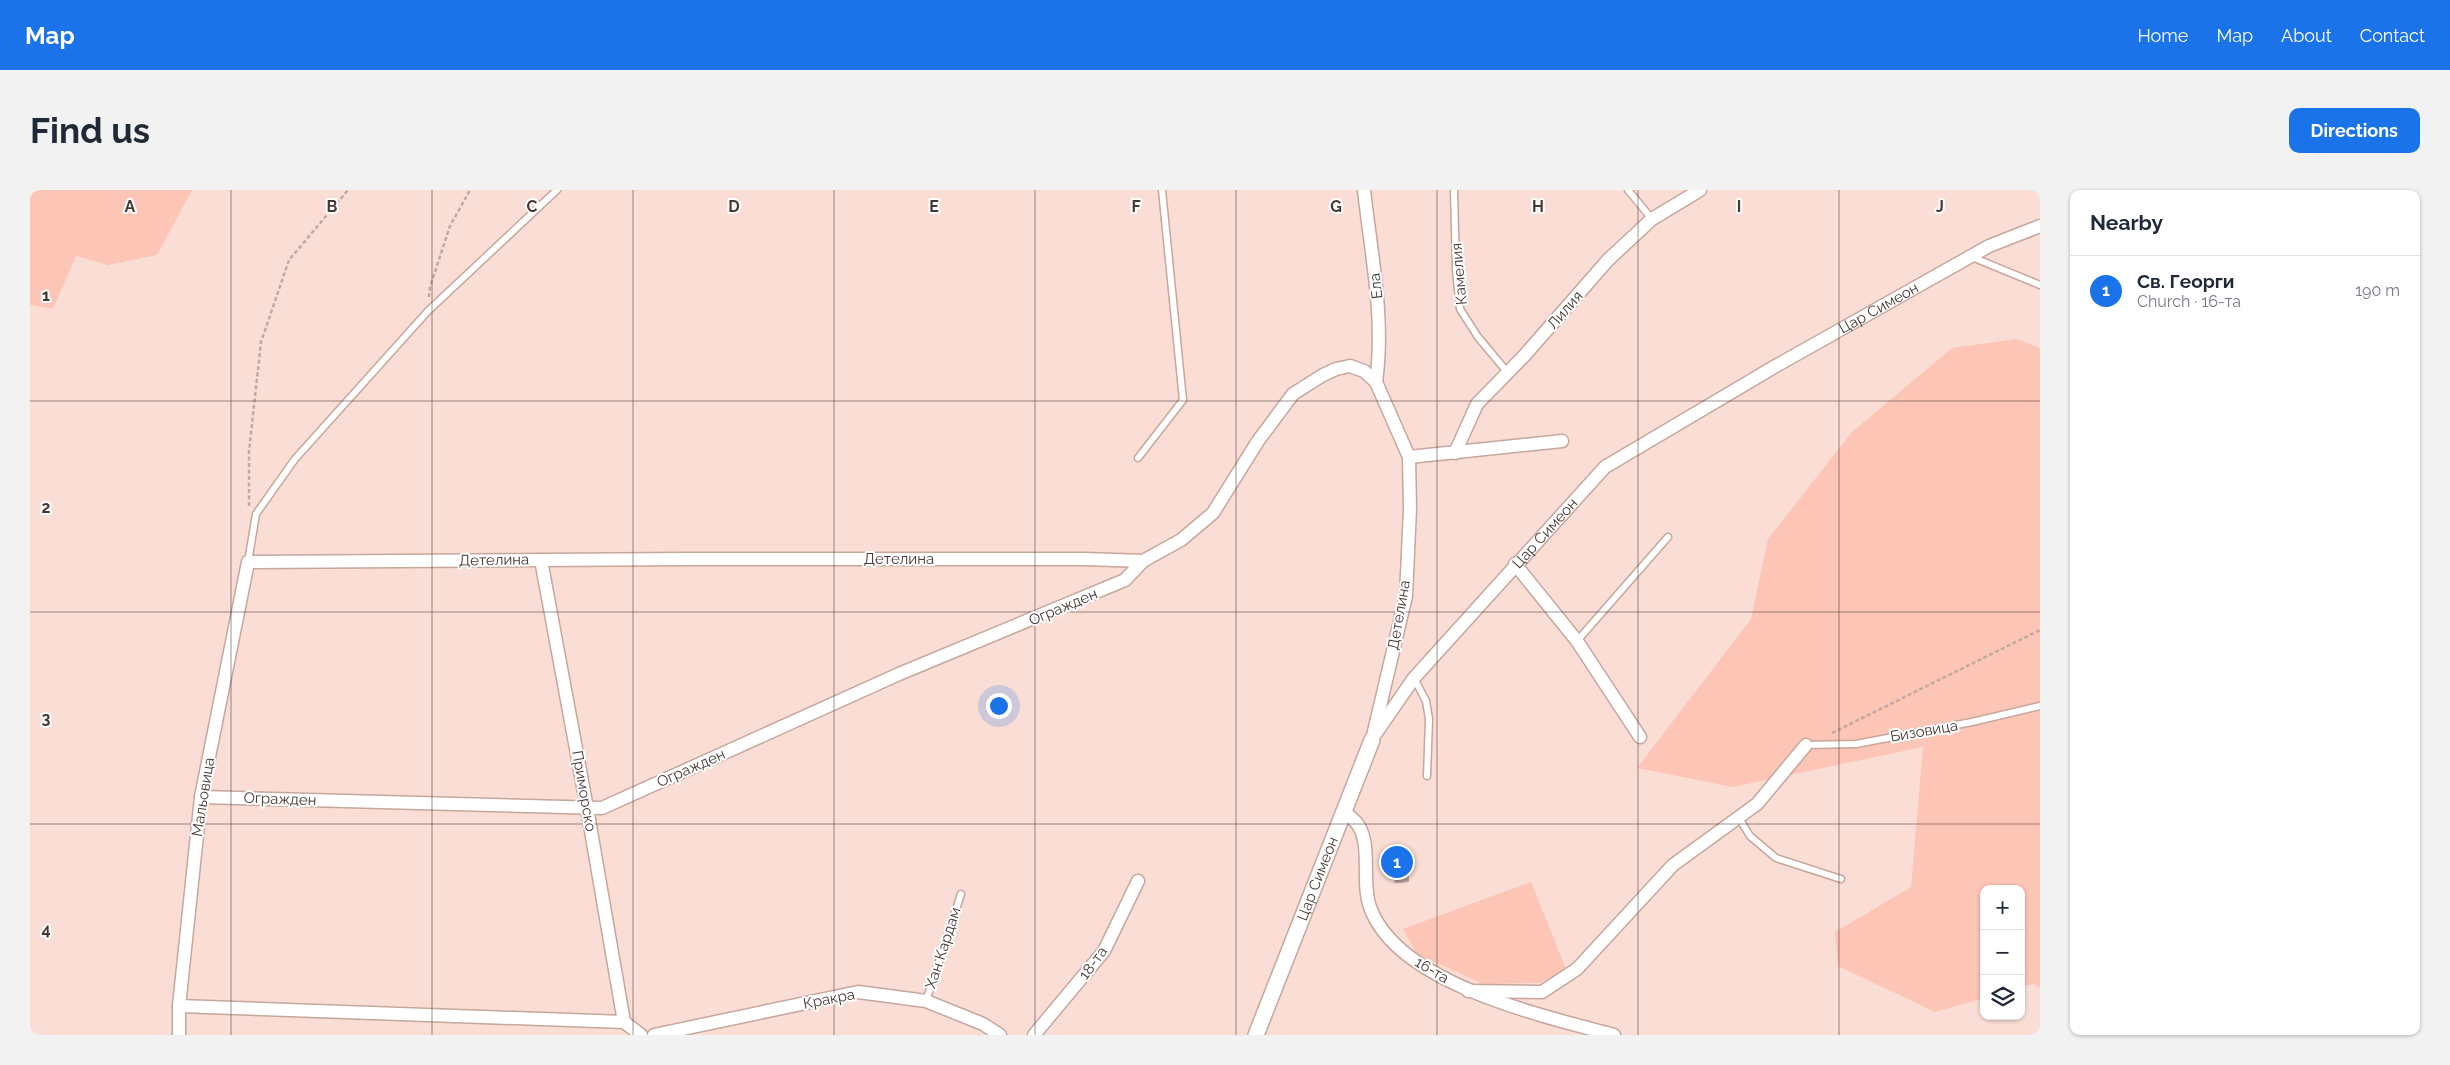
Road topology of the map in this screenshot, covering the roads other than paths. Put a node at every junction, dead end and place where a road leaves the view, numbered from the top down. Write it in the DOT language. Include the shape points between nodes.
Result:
graph roads {
  1 [pos="557,190"];
  2 [pos="1162,190"];
  3 [pos="1364,190"];
  4 [pos="1454,190"];
  5 [pos="1628,190"];
  6 [pos="1700,190"];
  7 [pos="1652,220"];
  8 [pos="2040,226"];
  9 [pos="1972,256"];
  10 [pos="2040,285"];
  11 [pos="1508,373"];
  12 [pos="1376,382"];
  13 [pos="1562,441"];
  14 [pos="1455,452"];
  15 [pos="1409,457"];
  16 [pos="1138,458"];
  17 [pos="1668,537"];
  18 [pos="541,560"];
  19 [pos="1143,561"];
  20 [pos="248,562"];
  21 [pos="1515,564"];
  22 [pos="1576,641"];
  23 [pos="1414,678"];
  24 [pos="2040,706"];
  25 [pos="1640,737"];
  26 [pos="1372,740"];
  27 [pos="1806,746"];
  28 [pos="1427,776"];
  29 [pos="201,797"];
  30 [pos="587,808"];
  31 [pos="1344,812"];
  32 [pos="1739,818"];
  33 [pos="1842,878"];
  34 [pos="1138,881"];
  35 [pos="961,894"];
  36 [pos="1468,991"];
  37 [pos="926,1001"];
  38 [pos="179,1006"];
  39 [pos="624,1022"];
  40 [pos="178,1035"];
  41 [pos="641,1035"];
  42 [pos="654,1035"];
  43 [pos="1000,1035"];
  44 [pos="1034,1035"];
  45 [pos="1256,1035"];
  46 [pos="1614,1035"];
  1 -- 20 [label="lane" via="428,311 295,459 256,514"];
  2 -- 16 [label="lane" via="1183,400"];
  3 -- 12 [label="street, Ела" via="1378,295 1380,351"];
  4 -- 11 [label="lane, Камелия" via="1460,309"];
  5 -- 7 [label="lane"];
  6 -- 7 [label="street, Лилия"];
  7 -- 11 [label="street, Лилия" via="1608,260"];
  8 -- 9 [label="street, Цар Симеон"];
  9 -- 10 [label="lane"];
  9 -- 21 [label="street, Цар Симеон" via="1605,467"];
  11 -- 14 [label="street, Лилия" via="1477,404"];
  12 -- 15 [label="street, Детелина"];
  12 -- 19 [label="street, Детелина" via="1364,371 1350,366 1323,375 1293,394 1258,441 1213,513 1182,540"];
  13 -- 14 [label="street"];
  14 -- 15 [label="street"];
  15 -- 26 [label="street, Детелина" via="1406,596"];
  17 -- 22 [label="lane"];
  18 -- 19 [label="street, Детелина"];
  18 -- 20 [label="street, Детелина"];
  18 -- 30 [label="street, Приморско"];
  19 -- 30 [label="street, Огражден" via="1124,580 1081,600 899,674 618,802 602,808"];
  20 -- 29 [label="street, Мальовица"];
  21 -- 22 [label="street"];
  21 -- 23 [label="street, Цар Симеон"];
  22 -- 25 [label="street"];
  23 -- 26 [label="street, Цар Симеон"];
  23 -- 28 [label="lane" via="1426,701 1429,719"];
  24 -- 27 [label="lane, Бизовица" via="1856,744"];
  26 -- 31 [label="street, Цар Симеон"];
  27 -- 32 [label="street" via="1757,804"];
  29 -- 30 [label="street, Огражден"];
  29 -- 38 [label="street, Мальовица"];
  30 -- 39 [label="street, Приморско"];
  31 -- 36 [label="street, 16-та" via="1358,823 1364,835 1366,890 1370,908 1380,924 1397,948"];
  31 -- 45 [label="street, Цар Симеон"];
  32 -- 33 [label="lane" via="1750,836 1776,858"];
  32 -- 36 [label="street" via="1673,865 1577,969 1542,992"];
  34 -- 44 [label="street, 18-та" via="1104,951"];
  35 -- 37 [label="lane, Хан Кардам"];
  36 -- 46 [label="street, 16-та"];
  37 -- 42 [label="street, Кракра" via="858,992"];
  37 -- 43 [label="street, Кракра" via="983,1024"];
  38 -- 39 [label="street"];
  38 -- 40 [label="street, Мальовица"];
  39 -- 41 [label="street"];
}
